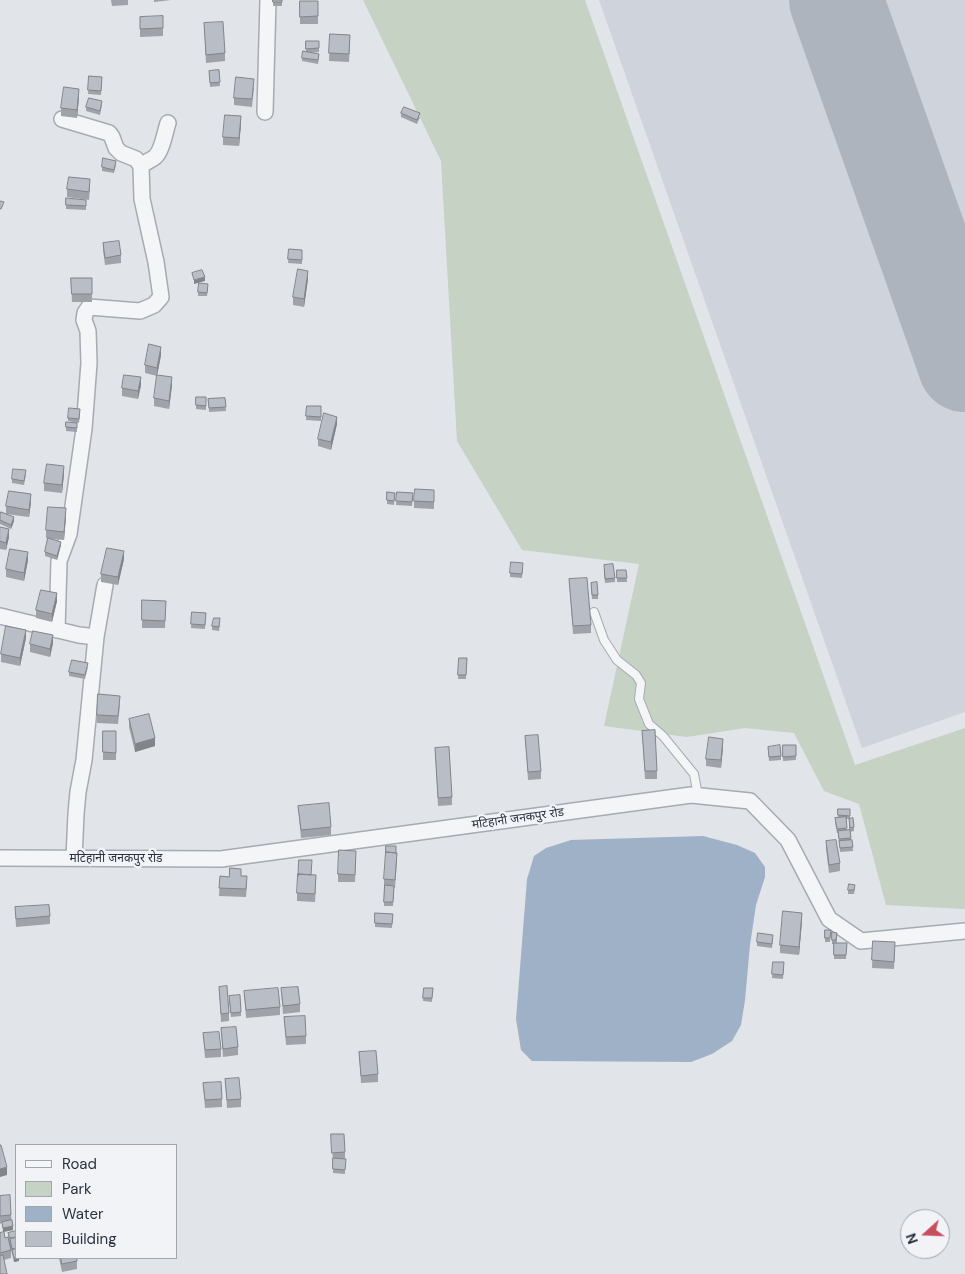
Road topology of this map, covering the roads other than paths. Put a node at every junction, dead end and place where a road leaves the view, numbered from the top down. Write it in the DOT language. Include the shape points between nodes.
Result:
graph roads {
  1 [pos="268,0"];
  2 [pos="266,112"];
  3 [pos="62,119"];
  4 [pos="168,123"];
  5 [pos="141,166"];
  6 [pos="105,586"];
  7 [pos="594,612"];
  8 [pos="0,616"];
  9 [pos="57,630"];
  10 [pos="96,637"];
  11 [pos="698,796"];
  12 [pos="0,858"];
  13 [pos="74,858"];
  14 [pos="965,930"];
  1 -- 2 [label="street"];
  3 -- 5 [label="street" via="109,133 116,148 136,159"];
  4 -- 5 [label="street" via="160,151"];
  5 -- 9 [label="street" via="142,199 161,297 154,305 140,311 89,307 85,313 89,363 84,429 68,534 59,561"];
  6 -- 10 [label="street"];
  7 -- 11 [label="lane" via="604,640 617,660 641,683 639,699 650,724 694,774"];
  8 -- 9 [label="street"];
  9 -- 10 [label="street"];
  10 -- 13 [label="street" via="77,800"];
  11 -- 13 [label="street, मटिहानी जनकपुर रोड" via="221,859"];
  11 -- 14 [label="street, मटिहानी जनकपुर रोड" via="750,801 788,840 829,919 861,941"];
  12 -- 13 [label="street, मटिहानी जनकपुर रोड"];
}
